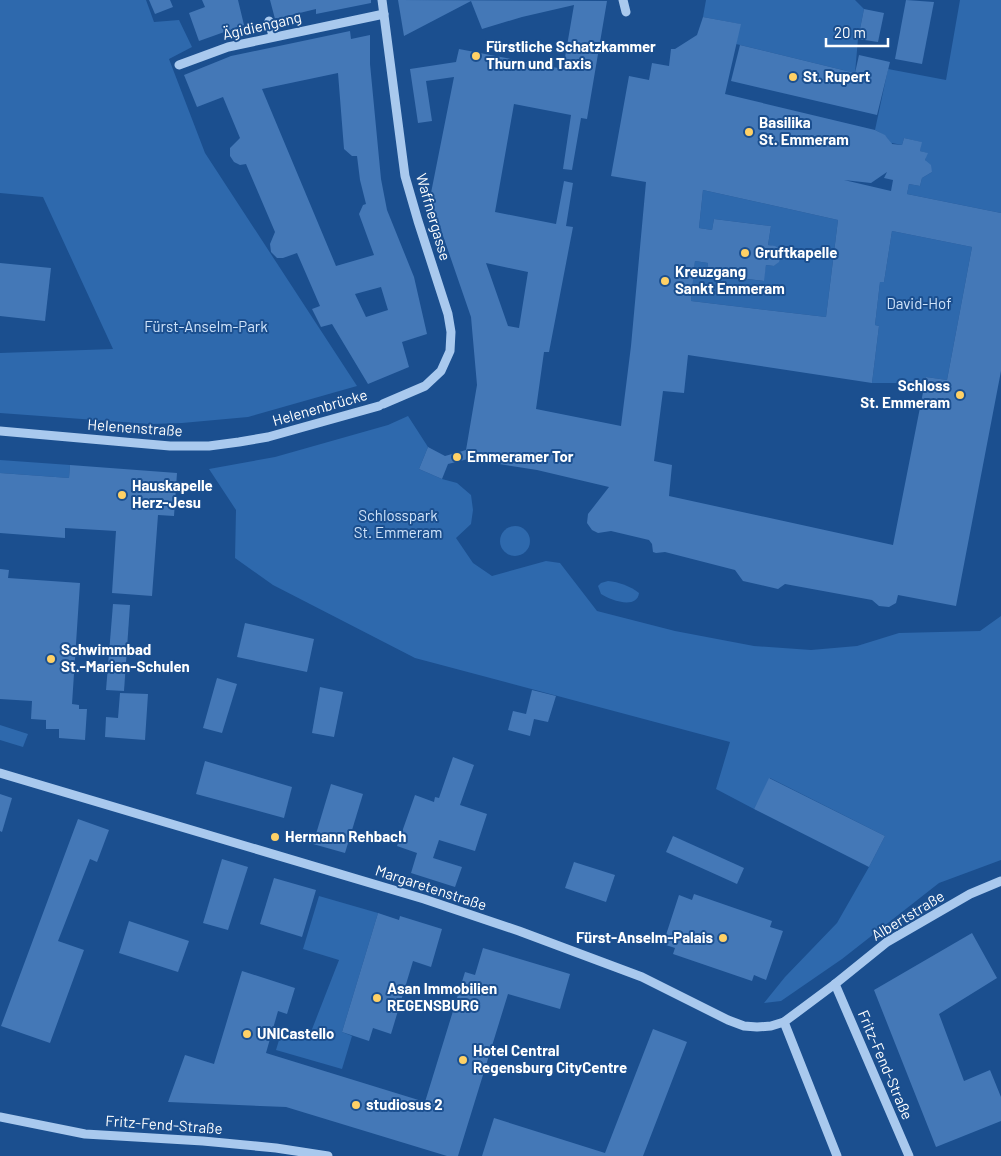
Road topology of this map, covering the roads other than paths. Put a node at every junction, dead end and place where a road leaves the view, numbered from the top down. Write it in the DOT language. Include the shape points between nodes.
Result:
graph roads {
  1 [pos="382,0"];
  2 [pos="623,0"];
  3 [pos="626,12"];
  4 [pos="384,14"];
  5 [pos="269,21"];
  6 [pos="273,36"];
  7 [pos="179,65"];
  8 [pos="381,405"];
  9 [pos="0,431"];
  10 [pos="268,436"];
  11 [pos="0,773"];
  12 [pos="1001,881"];
  13 [pos="835,984"];
  14 [pos="784,1022"];
  15 [pos="0,1117"];
  16 [pos="328,1156"];
  17 [pos="837,1156"];
  18 [pos="908,1156"];
  1 -- 4 [label="street, Waffnergasse"];
  2 -- 3 [label="street"];
  4 -- 6 [label="street, Ägidiengang"];
  4 -- 8 [label="street, Waffnergasse" via="405,176 451,332 450,351 441,371 425,386"];
  5 -- 6 [label="street"];
  6 -- 7 [label="street, Ägidiengang" via="228,47"];
  8 -- 10 [label="street, Helenenbrücke"];
  9 -- 10 [label="street, Helenenstraße" via="170,446 209,446"];
  11 -- 14 [label="street, Margaretenstraße" via="473,915 642,978 744,1026 771,1026"];
  12 -- 13 [label="street, Albertstraße" via="970,894 887,942"];
  13 -- 14 [label="street, Margaretenstraße"];
  13 -- 18 [label="street, Fritz-Fend-Straße"];
  14 -- 17 [label="street"];
  15 -- 16 [label="street, Fritz-Fend-Straße" via="85,1134 203,1141"];
}
